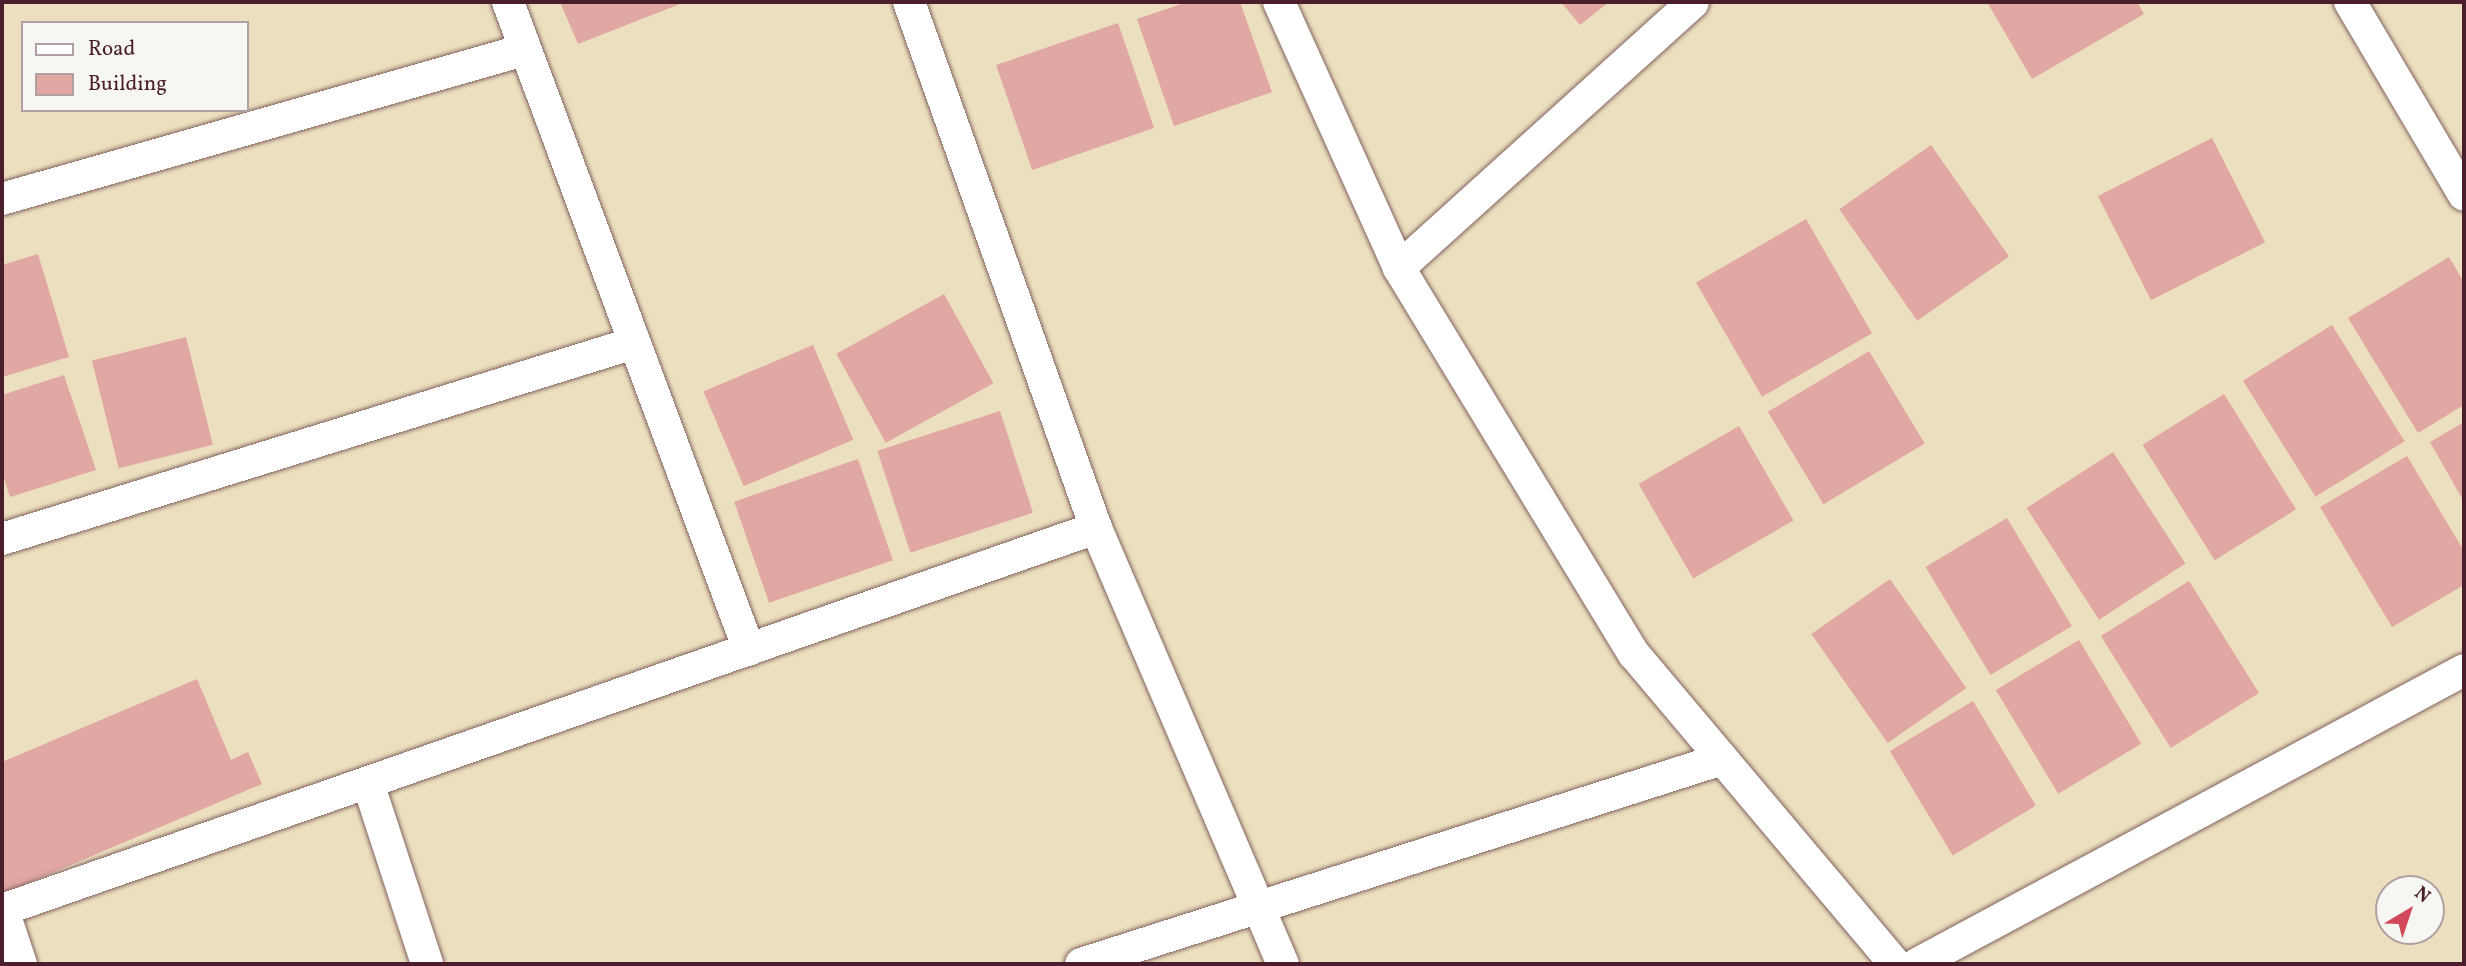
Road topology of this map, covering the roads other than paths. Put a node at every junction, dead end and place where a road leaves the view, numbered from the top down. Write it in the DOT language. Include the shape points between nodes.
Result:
graph roads {
  1 [pos="508,2"];
  2 [pos="909,2"];
  3 [pos="1279,2"];
  4 [pos="1693,2"];
  5 [pos="2350,2"];
  6 [pos="524,50"];
  7 [pos="2464,195"];
  8 [pos="2,199"];
  9 [pos="1399,268"];
  10 [pos="634,343"];
  11 [pos="1096,528"];
  12 [pos="2,538"];
  13 [pos="749,650"];
  14 [pos="2464,670"];
  15 [pos="1722,759"];
  16 [pos="368,783"];
  17 [pos="1261,905"];
  18 [pos="2,910"];
  19 [pos="21,964"];
  20 [pos="427,964"];
  21 [pos="1081,964"];
  22 [pos="1283,964"];
  23 [pos="1895,964"];
  24 [pos="1917,964"];
  1 -- 6 [label="street"];
  2 -- 11 [label="street"];
  3 -- 9 [label="street"];
  4 -- 9 [label="street"];
  5 -- 7 [label="street"];
  6 -- 8 [label="street"];
  6 -- 10 [label="street"];
  9 -- 15 [label="street" via="1634,654"];
  10 -- 12 [label="street"];
  10 -- 13 [label="street"];
  11 -- 13 [label="street"];
  11 -- 17 [label="street"];
  13 -- 16 [label="street"];
  14 -- 24 [label="street"];
  15 -- 17 [label="street"];
  15 -- 23 [label="street"];
  16 -- 18 [label="street"];
  16 -- 20 [label="street"];
  17 -- 21 [label="street"];
  17 -- 22 [label="street"];
  18 -- 19 [label="street"];
}
